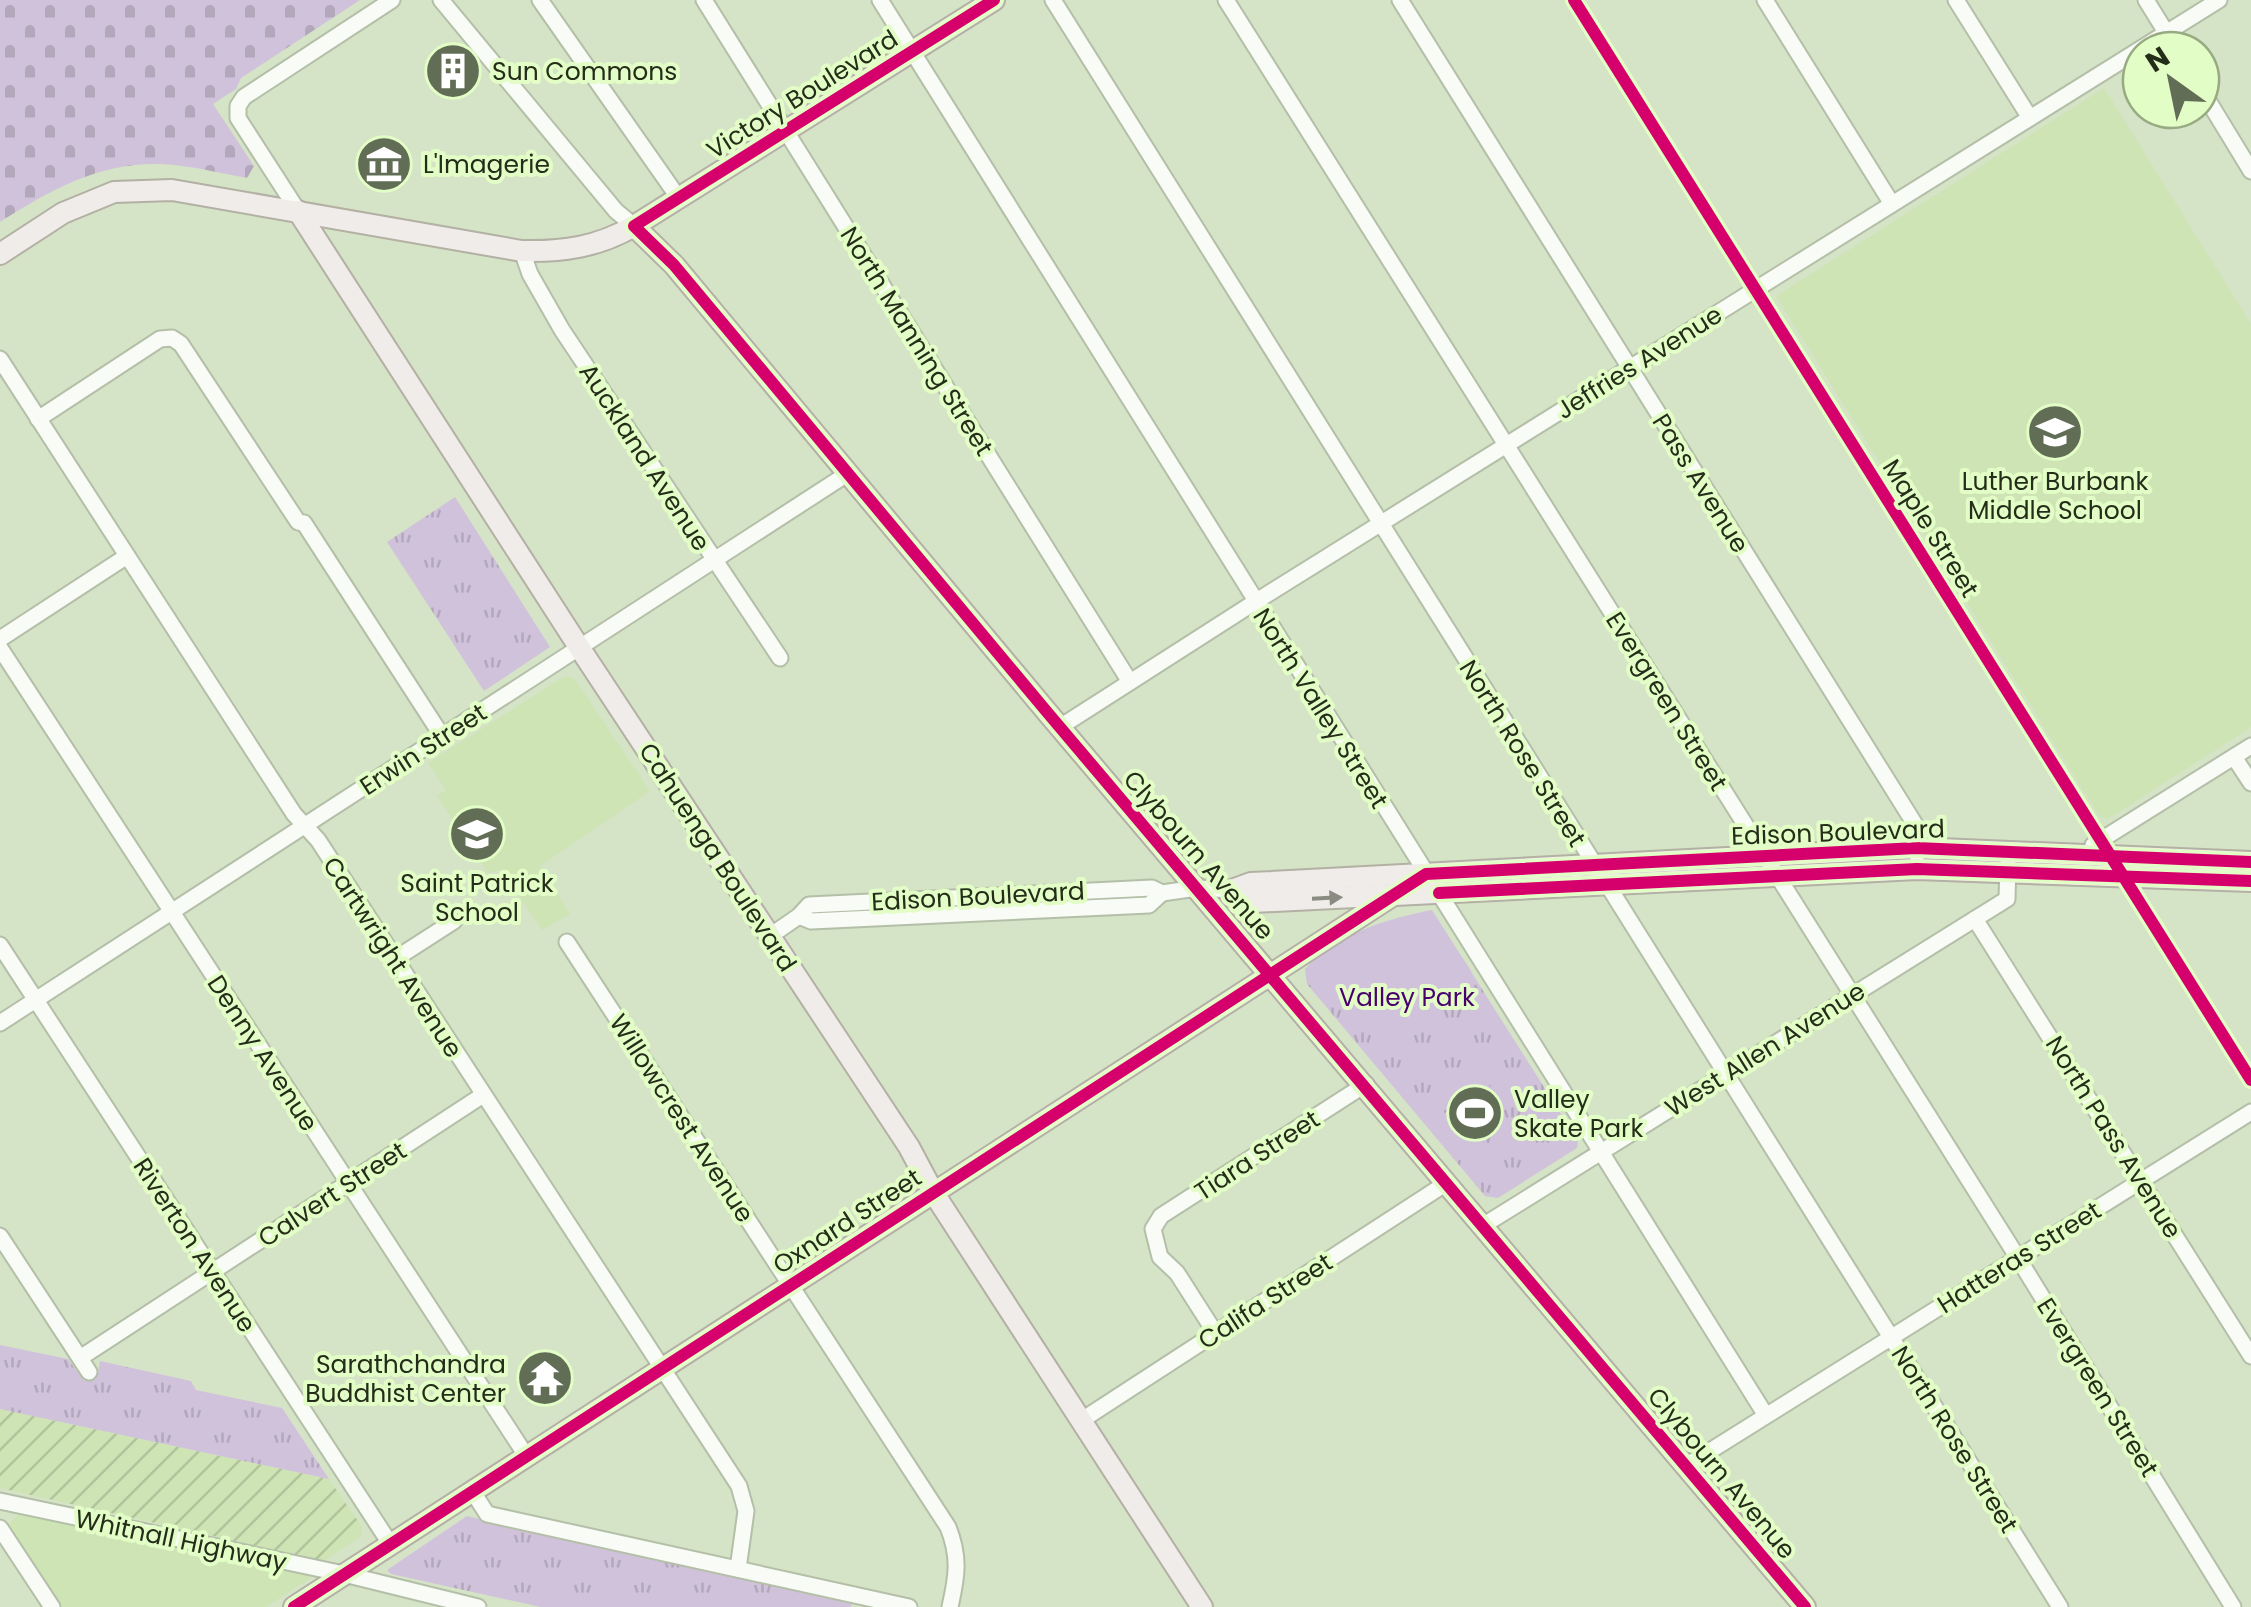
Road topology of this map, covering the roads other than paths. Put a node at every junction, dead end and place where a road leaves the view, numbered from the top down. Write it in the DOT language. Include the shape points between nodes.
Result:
graph roads {
  1 [pos="392,0"];
  2 [pos="441,0"];
  3 [pos="540,0"];
  4 [pos="704,0"];
  5 [pos="880,0"];
  6 [pos="994,0"];
  7 [pos="1053,0"];
  8 [pos="1226,0"];
  9 [pos="1400,0"];
  10 [pos="1574,0"];
  11 [pos="1765,0"];
  12 [pos="1956,0"];
  13 [pos="2146,0"];
  14 [pos="2220,0"];
  15 [pos="2165,30"];
  16 [pos="2172,30"];
  17 [pos="912,51"];
  18 [pos="2121,62"];
  19 [pos="2030,118"];
  20 [pos="2221,122"];
  21 [pos="785,130"];
  22 [pos="2251,172"];
  23 [pos="678,197"];
  24 [pos="1892,204"];
  25 [pos="298,211"];
  26 [pos="354,221"];
  27 [pos="634,226"];
  28 [pos="522,250"];
  29 [pos="0,254"];
  30 [pos="328,256"];
  31 [pos="1755,290"];
  32 [pos="0,359"];
  33 [pos="1628,368"];
  34 [pos="38,419"];
  35 [pos="1504,446"];
  36 [pos="846,474"];
  37 [pos="1379,524"];
  38 [pos="126,556"];
  39 [pos="713,562"];
  40 [pos="1255,602"];
  41 [pos="0,639"];
  42 [pos="579,647"];
  43 [pos="0,648"];
  44 [pos="780,658"];
  45 [pos="1130,682"];
  46 [pos="1060,727"];
  47 [pos="442,736"];
  48 [pos="2251,746"];
  49 [pos="2234,757"];
  50 [pos="2251,783"];
  51 [pos="306,826"];
  52 [pos="2097,850"];
  53 [pos="1764,856"];
  54 [pos="1917,859"];
  55 [pos="2251,862"];
  56 [pos="2008,863"];
  57 [pos="1594,866"];
  58 [pos="1426,874"];
  59 [pos="2122,875"];
  60 [pos="1778,876"];
  61 [pos="2251,881"];
  62 [pos="1606,884"];
  63 [pos="1197,888"];
  64 [pos="1232,890"];
  65 [pos="1439,893"];
  66 [pos="1393,895"];
  67 [pos="171,912"];
  68 [pos="1975,919"];
  69 [pos="454,921"];
  70 [pos="770,936"];
  71 [pos="567,942"];
  72 [pos="0,945"];
  73 [pos="395,959"];
  74 [pos="1271,973"];
  75 [pos="1852,995"];
  76 [pos="36,1000"];
  77 [pos="0,1023"];
  78 [pos="1728,1074"];
  79 [pos="2251,1080"];
  80 [pos="1366,1084"];
  81 [pos="483,1095"];
  82 [pos="2251,1112"];
  83 [pos="1601,1151"];
  84 [pos="2142,1180"];
  85 [pos="1448,1182"];
  86 [pos="348,1184"];
  87 [pos="933,1192"];
  88 [pos="1484,1225"];
  89 [pos="0,1236"];
  90 [pos="2018,1258"];
  91 [pos="212,1272"];
  92 [pos="790,1285"];
  93 [pos="1216,1334"];
  94 [pos="1892,1336"];
  95 [pos="2251,1356"];
  96 [pos="80,1358"];
  97 [pos="662,1368"];
  98 [pos="89,1372"];
  99 [pos="1766,1414"];
  100 [pos="1082,1420"];
  101 [pos="527,1457"];
  102 [pos="1686,1466"];
  103 [pos="473,1492"];
  104 [pos="0,1501"];
  105 [pos="0,1528"];
  106 [pos="391,1544"];
  107 [pos="738,1569"];
  108 [pos="344,1574"];
  109 [pos="442,1603"];
  110 [pos="52,1607"];
  111 [pos="294,1607"];
  112 [pos="478,1607"];
  113 [pos="910,1607"];
  114 [pos="950,1607"];
  115 [pos="1202,1607"];
  116 [pos="1806,1607"];
  117 [pos="2060,1607"];
  118 [pos="2233,1607"];
  1 -- 25 [label="street, Cahuenga Boulevard" via="238,106 238,118"];
  2 -- 27 [label="street, Clybourn Avenue"];
  3 -- 23 [label="street"];
  4 -- 21 [label="street, North Manning Street"];
  5 -- 17 [label="street, North Valley Street"];
  6 -- 17 [label="main road, Victory Boulevard"];
  7 -- 37 [label="street, North Rose Street"];
  8 -- 35 [label="street, Evergreen Street"];
  9 -- 33 [label="street, Pass Avenue"];
  10 -- 31 [label="street, Maple Street"];
  11 -- 24 [label="street"];
  12 -- 19 [label="street"];
  13 -- 15 [label="street"];
  14 -- 16 [label="street, Jeffries Avenue"];
  17 -- 21 [label="main road, Victory Boulevard"];
  17 -- 40 [label="street, North Valley Street"];
  18 -- 19 [label="street, Jeffries Avenue"];
  19 -- 24 [label="street, Jeffries Avenue"];
  20 -- 22 [label="street"];
  21 -- 23 [label="main road, Victory Boulevard"];
  21 -- 45 [label="street, North Manning Street"];
  23 -- 27 [label="main road, Victory Boulevard"];
  24 -- 31 [label="street, Jeffries Avenue"];
  25 -- 26 [label="main road, Victory Boulevard"];
  25 -- 29 [label="main road, Victory Boulevard" via="172,190 114,192 63,213"];
  25 -- 30 [label="main road, Cahuenga Boulevard"];
  26 -- 28 [label="main road, Victory Boulevard"];
  26 -- 30 [label="main road"];
  27 -- 28 [label="main road, Victory Boulevard" via="602,242"];
  27 -- 36 [label="main road, Clybourn Avenue" via="674,265"];
  28 -- 39 [label="street, Auckland Avenue" via="562,330"];
  30 -- 42 [label="main road, Cahuenga Boulevard"];
  31 -- 33 [label="street, Jeffries Avenue"];
  31 -- 52 [label="street, Maple Street"];
  32 -- 34 [label="street, Cartwright Avenue"];
  33 -- 35 [label="street, Jeffries Avenue"];
  33 -- 54 [label="street, Pass Avenue" via="1916,826"];
  34 -- 38 [label="street, Cartwright Avenue"];
  34 -- 47 [label="street" via="160,339 181,344"];
  35 -- 37 [label="street, Jeffries Avenue"];
  35 -- 53 [label="street, Evergreen Street"];
  36 -- 39 [label="street, Erwin Street"];
  36 -- 46 [label="main road, Clybourn Avenue"];
  37 -- 40 [label="street, Jeffries Avenue"];
  37 -- 57 [label="street, North Rose Street"];
  38 -- 41 [label="street"];
  38 -- 51 [label="street, Cartwright Avenue"];
  39 -- 42 [label="street, Erwin Street"];
  39 -- 44 [label="street, Auckland Avenue"];
  40 -- 45 [label="street, Jeffries Avenue"];
  40 -- 58 [label="street, North Valley Street"];
  42 -- 47 [label="street, Erwin Street"];
  42 -- 70 [label="main road, Cahuenga Boulevard"];
  43 -- 67 [label="street, Denny Avenue"];
  45 -- 46 [label="street, Jeffries Avenue"];
  46 -- 63 [label="main road, Clybourn Avenue"];
  47 -- 51 [label="street, Erwin Street"];
  48 -- 49 [label="street"];
  49 -- 50 [label="street"];
  49 -- 52 [label="street"];
  51 -- 67 [label="street, Erwin Street"];
  51 -- 73 [label="street, Cartwright Avenue"];
  52 -- 55 [label="main road, Edison Boulevard"];
  52 -- 56 [label="main road, Edison Boulevard"];
  52 -- 59 [label="street, Maple Street"];
  53 -- 54 [label="main road, Edison Boulevard"];
  53 -- 57 [label="main road, Edison Boulevard"];
  53 -- 60 [label="street, Evergreen Street"];
  54 -- 56 [label="main road, Edison Boulevard"];
  54 -- 60 [label="main road, Edison Boulevard"];
  56 -- 59 [label="main road, Edison Boulevard"];
  56 -- 68 [label="street, West Allen Avenue" via="2007,898"];
  57 -- 58 [label="main road, Edison Boulevard"];
  57 -- 62 [label="street, North Rose Street"];
  58 -- 64 [label="main road, Edison Boulevard" via="1251,883"];
  58 -- 65 [label="street, North Valley Street"];
  58 -- 66 [label="main road, Oxnard Street"];
  59 -- 61 [label="main road, Edison Boulevard"];
  59 -- 79 [label="street, Maple Street"];
  60 -- 62 [label="main road, Edison Boulevard"];
  60 -- 75 [label="street, Evergreen Street"];
  62 -- 65 [label="main road, Edison Boulevard"];
  62 -- 78 [label="street, North Rose Street"];
  63 -- 64 [label="street, Edison Boulevard"];
  63 -- 70 [label="street, Edison Boulevard" via="1162,894 1149,905 811,921 799,916"];
  63 -- 74 [label="main road, Clybourn Avenue"];
  64 -- 66 [label="main road, Edison Boulevard, one-way" via="1253,902"];
  65 -- 66 [label="main road, Edison Boulevard"];
  65 -- 83 [label="street, North Valley Street"];
  66 -- 74 [label="main road, Oxnard Street"];
  67 -- 76 [label="street, Erwin Street"];
  67 -- 86 [label="street, Denny Avenue"];
  68 -- 75 [label="street, West Allen Avenue"];
  68 -- 84 [label="street, North Pass Avenue"];
  69 -- 73 [label="street"];
  70 -- 87 [label="main road, Cahuenga Boulevard"];
  71 -- 92 [label="street, Willowcrest Avenue"];
  72 -- 76 [label="street, Riverton Avenue"];
  73 -- 81 [label="street, Cartwright Avenue"];
  74 -- 80 [label="main road, Clybourn Avenue"];
  74 -- 87 [label="main road, Oxnard Street"];
  75 -- 78 [label="street, West Allen Avenue"];
  75 -- 90 [label="street, Evergreen Street"];
  76 -- 77 [label="street, Erwin Street"];
  76 -- 91 [label="street, Riverton Avenue"];
  78 -- 83 [label="street, West Allen Avenue"];
  78 -- 94 [label="street, North Rose Street"];
  80 -- 85 [label="main road, Clybourn Avenue"];
  80 -- 93 [label="street, Tiara Street" via="1162,1216 1153,1229 1160,1257"];
  81 -- 86 [label="street, Calvert Street"];
  81 -- 97 [label="street, Cartwright Avenue"];
  82 -- 84 [label="street, Hatteras Street"];
  83 -- 88 [label="street, West Allen Avenue"];
  83 -- 99 [label="street, North Valley Street"];
  84 -- 90 [label="street, Hatteras Street"];
  84 -- 95 [label="street, North Pass Avenue"];
  85 -- 88 [label="main road, Clybourn Avenue"];
  85 -- 93 [label="street, Califa Street"];
  86 -- 91 [label="street, Calvert Street"];
  86 -- 101 [label="street, Denny Avenue"];
  87 -- 92 [label="main road, Oxnard Street"];
  87 -- 100 [label="main road, Cahuenga Boulevard"];
  88 -- 102 [label="main road, Clybourn Avenue"];
  89 -- 96 [label="street"];
  90 -- 94 [label="street, Hatteras Street"];
  90 -- 118 [label="street, Evergreen Street"];
  91 -- 96 [label="street, Calvert Street"];
  91 -- 106 [label="street, Riverton Avenue"];
  92 -- 97 [label="main road, Oxnard Street"];
  92 -- 114 [label="street, Willowcrest Avenue" via="948,1527 958,1571"];
  93 -- 100 [label="street, Califa Street"];
  94 -- 99 [label="street, Hatteras Street"];
  94 -- 117 [label="street, North Rose Street"];
  96 -- 98 [label="street"];
  97 -- 101 [label="main road, Oxnard Street"];
  97 -- 107 [label="street, Cartwright Avenue" via="740,1486 746,1511"];
  99 -- 102 [label="street, Hatteras Street"];
  100 -- 115 [label="main road, Cahuenga Boulevard"];
  101 -- 103 [label="main road, Oxnard Street"];
  102 -- 116 [label="main road, Clybourn Avenue"];
  103 -- 106 [label="main road, Oxnard Street"];
  103 -- 107 [label="street" via="487,1514"];
  104 -- 108 [label="street, Whitnall Highway"];
  105 -- 110 [label="street"];
  106 -- 108 [label="main road, Oxnard Street"];
  107 -- 113 [label="street"];
  108 -- 109 [label="street, Whitnall Highway"];
  108 -- 111 [label="main road, Oxnard Street"];
  109 -- 112 [label="street, Whitnall Highway"];
}
